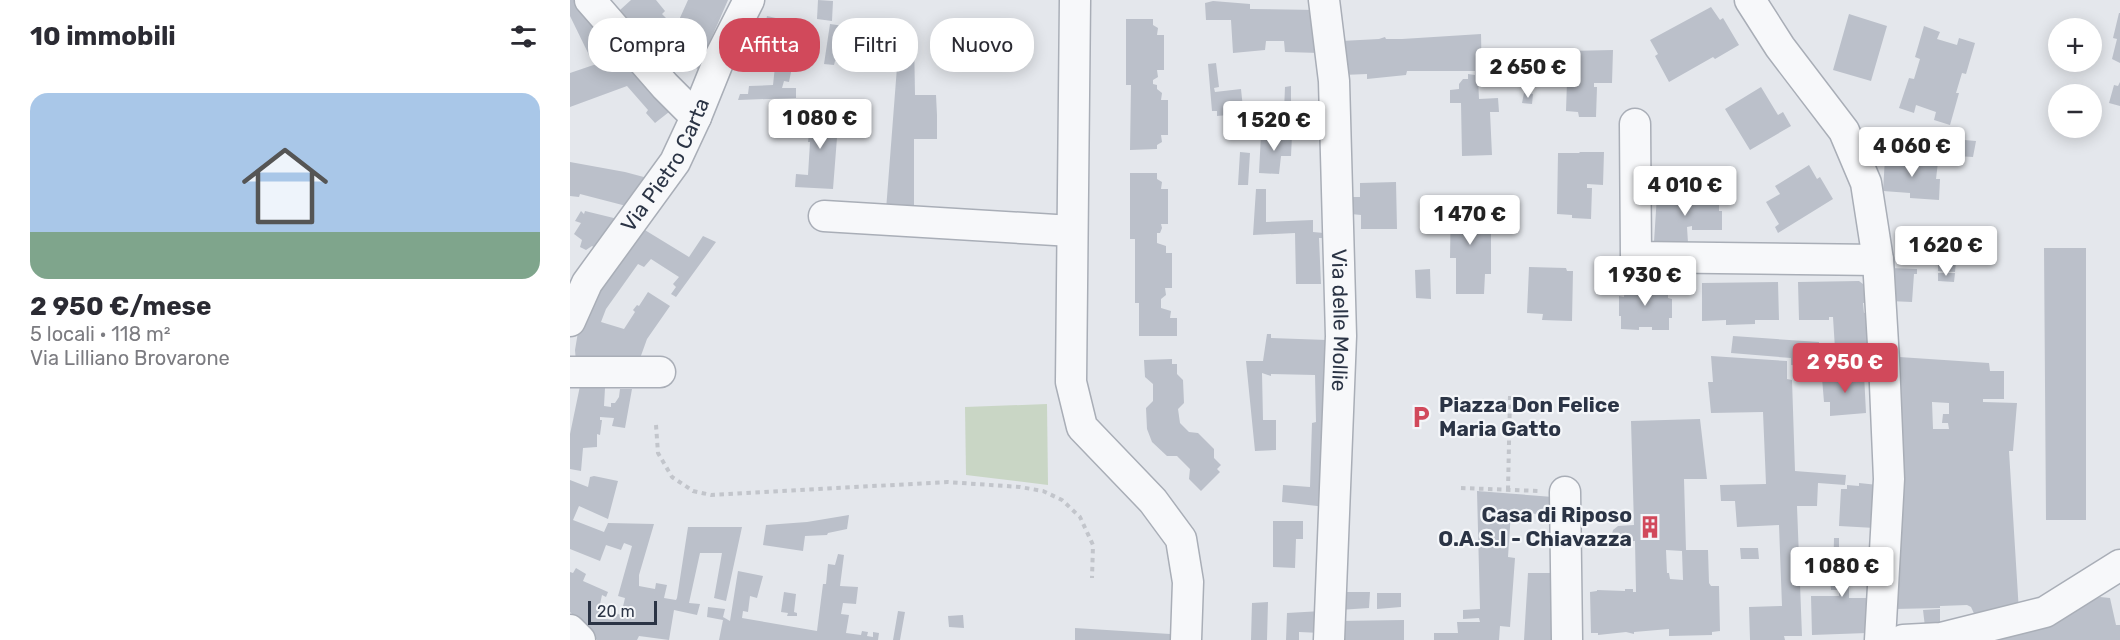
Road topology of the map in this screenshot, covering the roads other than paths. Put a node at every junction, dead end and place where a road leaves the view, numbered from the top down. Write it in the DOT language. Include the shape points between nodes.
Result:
graph roads {
  1 [pos="590,0"];
  2 [pos="748,0"];
  3 [pos="1075,0"];
  4 [pos="1324,0"];
  5 [pos="1750,0"];
  6 [pos="696,117"];
  7 [pos="1635,124"];
  8 [pos="824,216"];
  9 [pos="1072,231"];
  10 [pos="1878,260"];
  11 [pos="570,321"];
  12 [pos="570,372"];
  13 [pos="660,372"];
  14 [pos="1565,492"];
  15 [pos="2120,565"];
  16 [pos="570,630"];
  17 [pos="580,640"];
  18 [pos="1186,640"];
  19 [pos="1329,640"];
  20 [pos="1567,640"];
  21 [pos="1880,640"];
  22 [pos="1903,640"];
  1 -- 6 [label="street"];
  2 -- 6 [label="street, Via Pietro Carta"];
  3 -- 9 [label="street"];
  4 -- 19 [label="street, Via delle Mollie" via="1334,81 1341,336"];
  5 -- 10 [label="street" via="1780,47 1844,131 1866,183"];
  6 -- 11 [label="street, Via Pietro Carta" via="675,162 587,284"];
  7 -- 10 [label="street" via="1636,256"];
  8 -- 9 [label="street"];
  9 -- 18 [label="street" via="1071,382 1082,427 1153,501 1181,539 1188,582"];
  10 -- 21 [label="street" via="1889,479"];
  12 -- 13 [label="street"];
  14 -- 20 [label="street"];
  15 -- 22 [label="street" via="2045,612 1941,638"];
  16 -- 17 [label="street"];
}
